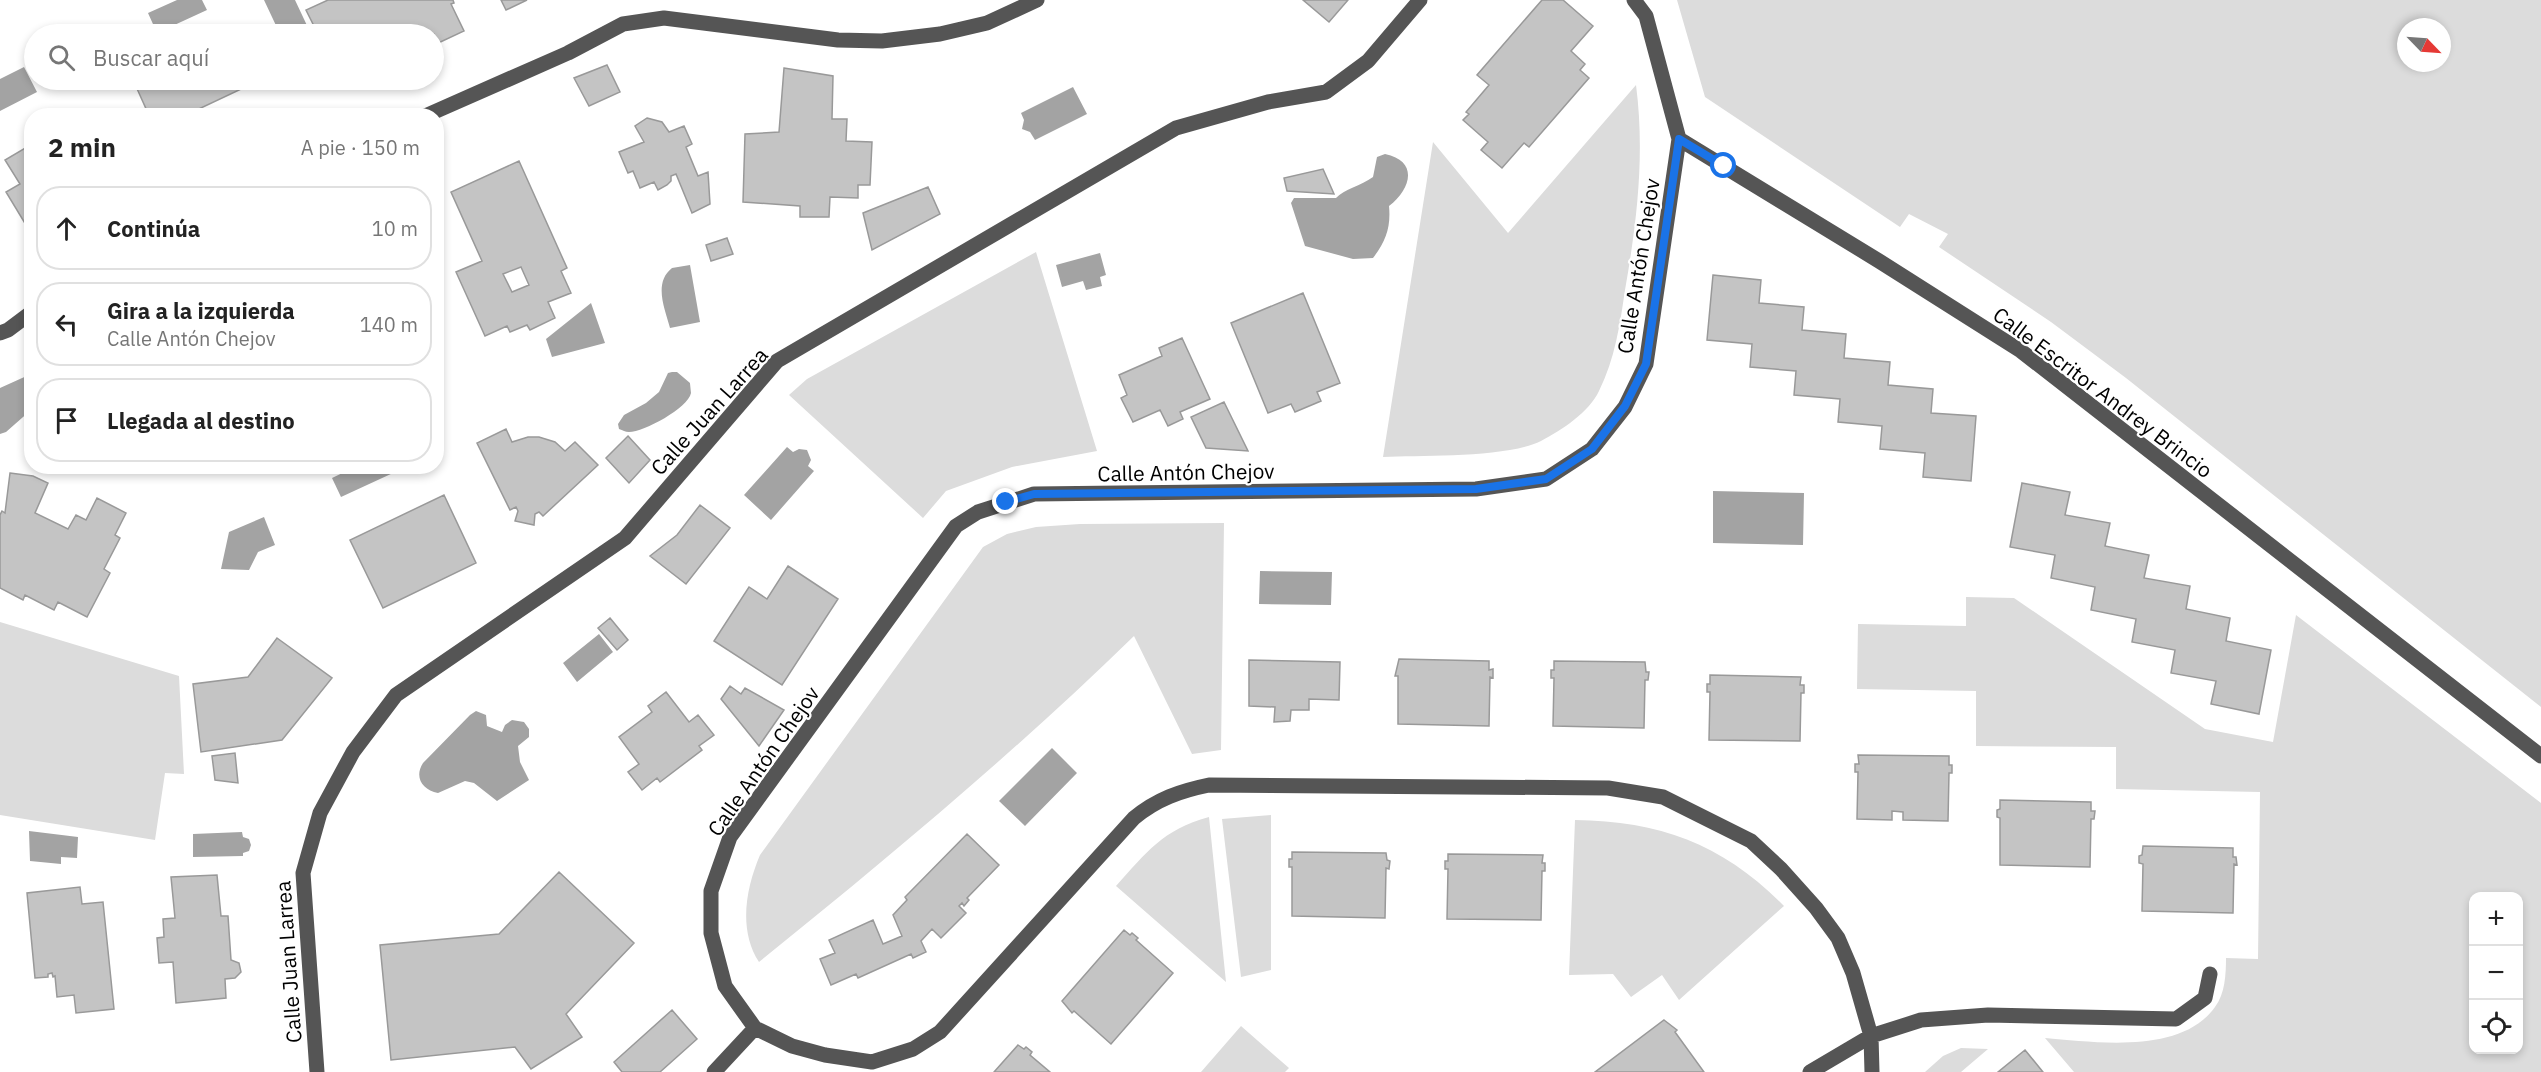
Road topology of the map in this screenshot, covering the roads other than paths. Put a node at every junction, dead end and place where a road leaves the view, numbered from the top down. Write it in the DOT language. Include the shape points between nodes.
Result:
graph roads {
  1 [pos="1037,0"];
  2 [pos="1420,0"];
  3 [pos="1634,0"];
  4 [pos="443,108"];
  5 [pos="1679,139"];
  6 [pos="24,318"];
  7 [pos="0,333"];
  8 [pos="2541,756"];
  9 [pos="2210,974"];
  10 [pos="755,1028"];
  11 [pos="1871,1036"];
  12 [pos="317,1072"];
  13 [pos="714,1072"];
  14 [pos="1810,1072"];
  15 [pos="1872,1072"];
  1 -- 4 [label="street" via="987,23 882,41 838,40 664,18 622,24 568,53"];
  2 -- 12 [label="street, Calle Juan Larrea" via="1368,60 1326,92 1268,102 1176,128 777,361 625,538 396,695 353,752 320,813 303,873"];
  3 -- 5 [label="street" via="1646,16"];
  5 -- 8 [label="street, Calle Escritor Andrey Brincio" via="2021,351"];
  5 -- 10 [label="street, Calle Antón Chejov" via="1646,364 1625,406 1592,449 1546,479 1476,489 1034,494 978,512 956,526 730,837 711,891 711,933 724,986"];
  6 -- 7 [label="street"];
  9 -- 11 [label="street" via="2205,998 2176,1018 1988,1015 1921,1020"];
  10 -- 11 [label="street, Calle Antón Chejov" via="825,1056 872,1062 913,1049 940,1032 1134,819 1151,805 1209,784 1608,788 1663,797 1751,841 1816,908 1838,938"];
  10 -- 13 [label="street"];
  11 -- 14 [label="street"];
  11 -- 15 [label="street, Calle Antón Chejov"];
}
